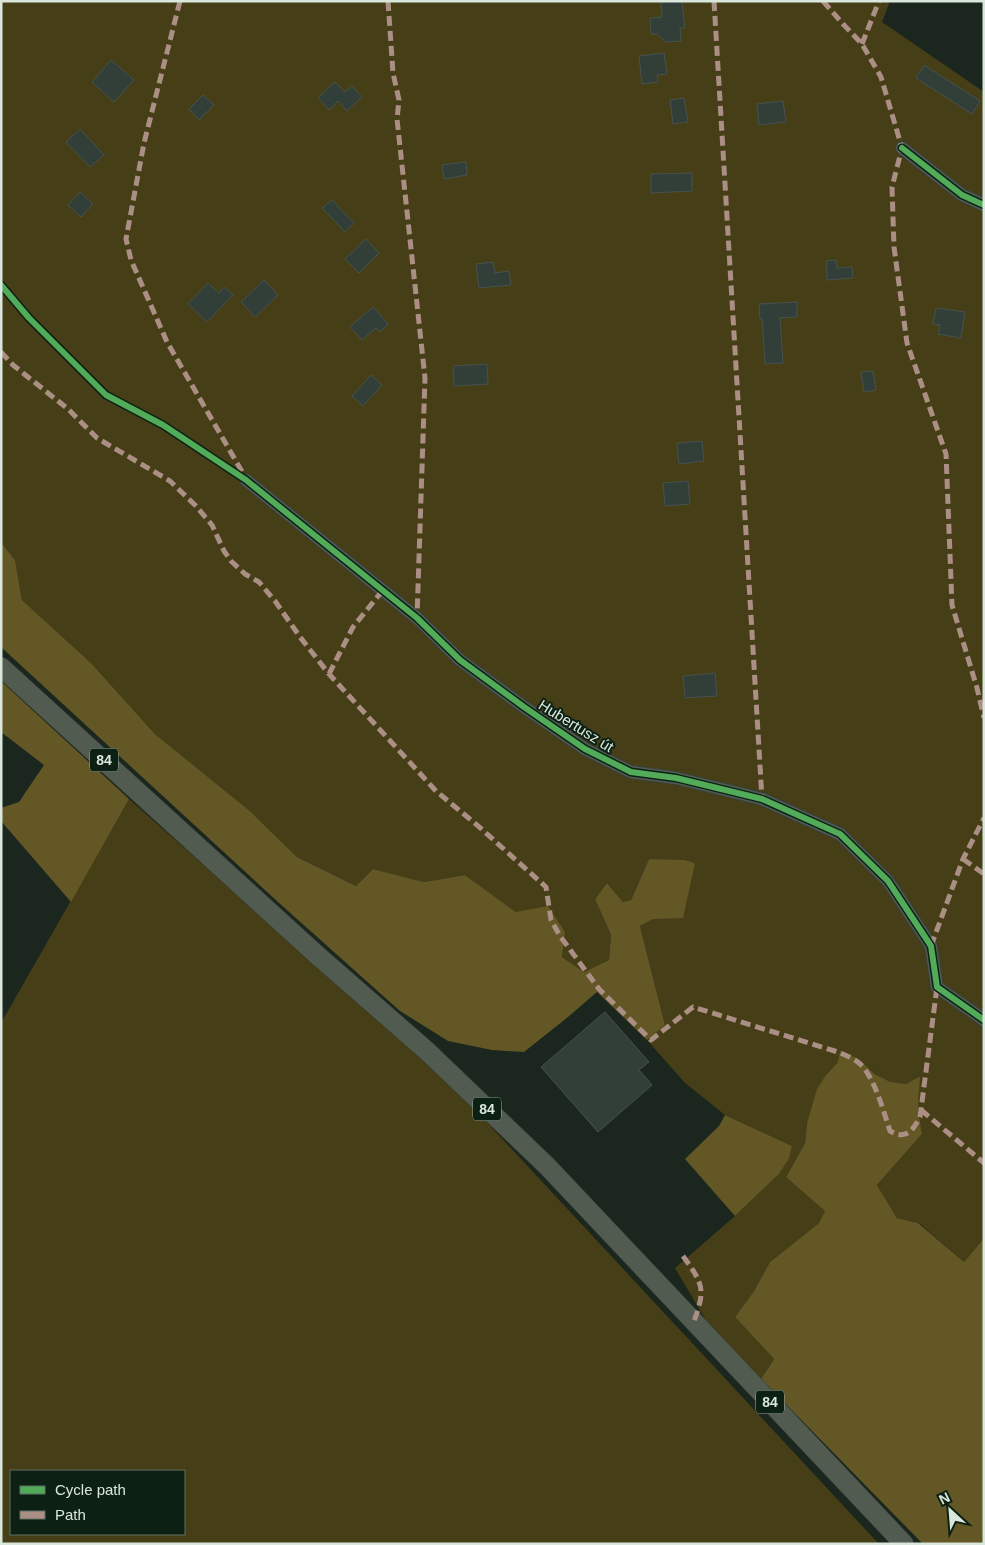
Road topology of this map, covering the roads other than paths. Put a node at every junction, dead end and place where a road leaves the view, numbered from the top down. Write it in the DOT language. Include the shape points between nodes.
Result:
graph roads {
  1 [pos="902,148"];
  2 [pos="984,205"];
  3 [pos="246,480"];
  4 [pos="1,667"];
  5 [pos="984,1020"];
  6 [pos="904,1544"];
  1 -- 2 [label="street" via="962,195"];
  3 -- 5 [label="street, Hubertusz út" via="417,618 460,660 585,749 631,772 676,778 762,799 840,834 888,881 931,946 938,987"];
  4 -- 6 [label="main road, 84" via="427,1051 547,1166"];
}
